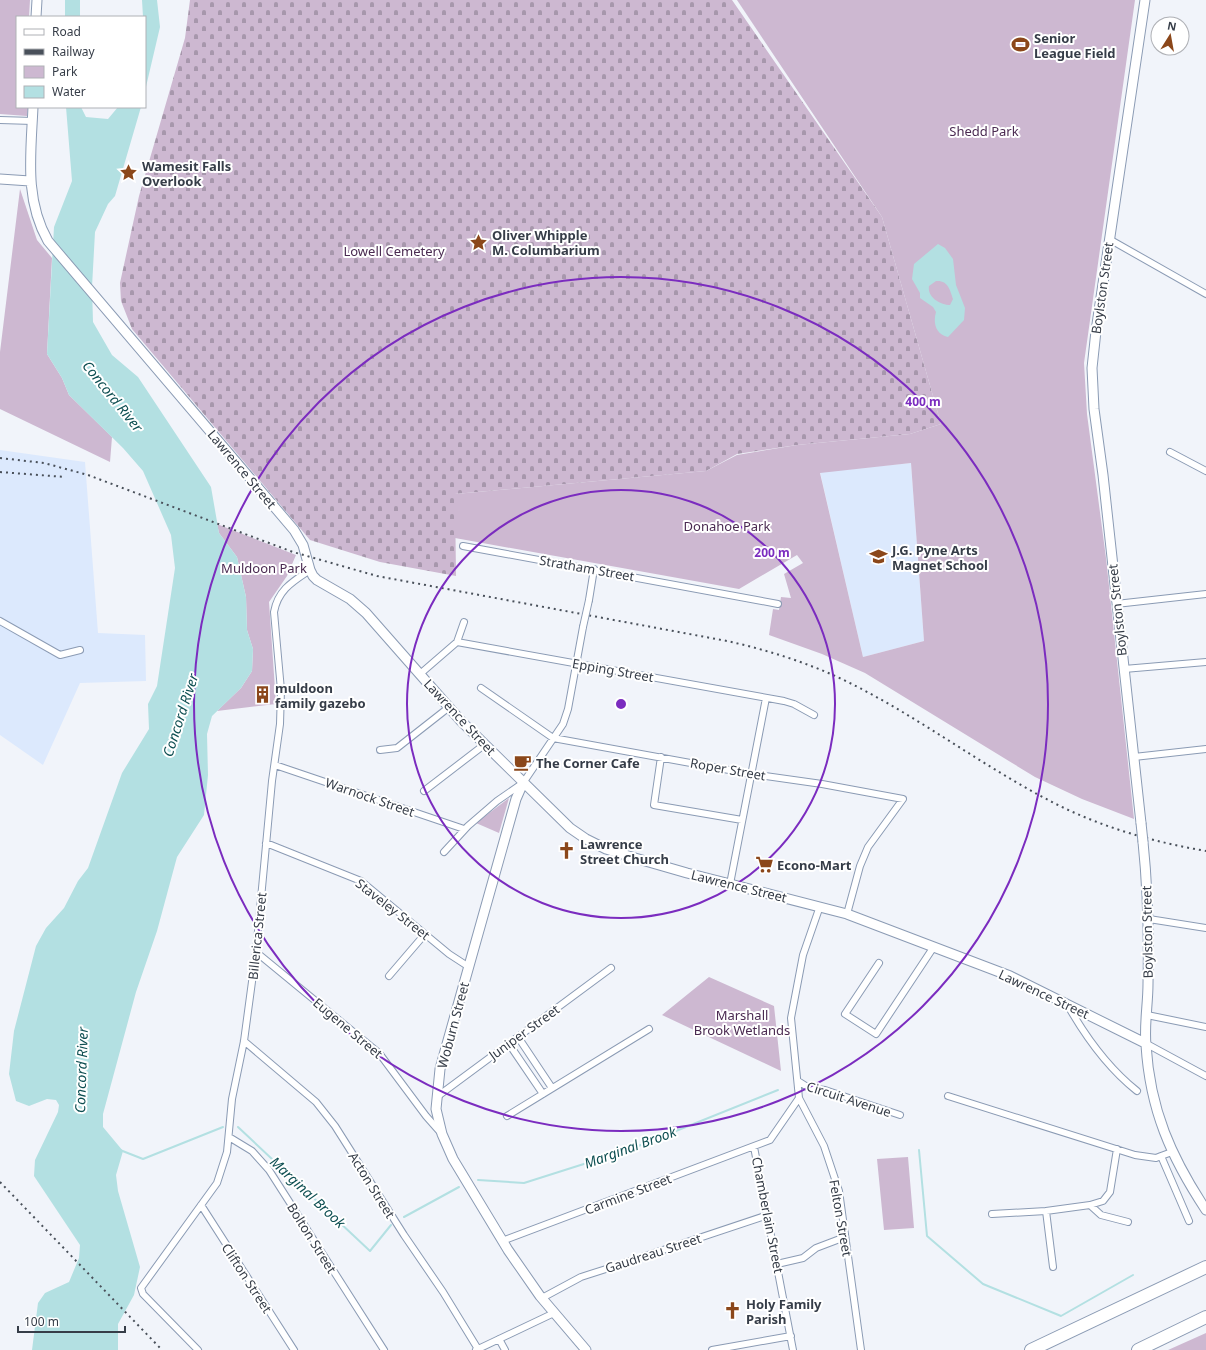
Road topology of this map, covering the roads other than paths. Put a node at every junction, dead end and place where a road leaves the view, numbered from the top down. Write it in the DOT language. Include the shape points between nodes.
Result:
graph roads {
  1 [pos="37,0"];
  2 [pos="1145,0"];
  3 [pos="36,16"];
  4 [pos="33,108"];
  5 [pos="0,120"];
  6 [pos="33,121"];
  7 [pos="0,179"];
  8 [pos="30,181"];
  9 [pos="1109,239"];
  10 [pos="1206,294"];
  11 [pos="1170,452"];
  12 [pos="1206,471"];
  13 [pos="463,546"];
  14 [pos="310,570"];
  15 [pos="594,570"];
  16 [pos="1206,594"];
  17 [pos="778,604"];
  18 [pos="1116,604"];
  19 [pos="0,621"];
  20 [pos="464,622"];
  21 [pos="457,642"];
  22 [pos="80,650"];
  23 [pos="1206,662"];
  24 [pos="576,664"];
  25 [pos="1124,669"];
  26 [pos="420,674"];
  27 [pos="481,688"];
  28 [pos="766,698"];
  29 [pos="448,708"];
  30 [pos="814,715"];
  31 [pos="553,738"];
  32 [pos="484,745"];
  33 [pos="1206,749"];
  34 [pos="380,750"];
  35 [pos="660,757"];
  36 [pos="1134,757"];
  37 [pos="275,765"];
  38 [pos="751,774"];
  39 [pos="523,783"];
  40 [pos="424,791"];
  41 [pos="742,820"];
  42 [pos="464,829"];
  43 [pos="266,843"];
  44 [pos="444,852"];
  45 [pos="730,884"];
  46 [pos="820,906"];
  47 [pos="847,914"];
  48 [pos="1149,919"];
  49 [pos="1206,928"];
  50 [pos="425,934"];
  51 [pos="933,948"];
  52 [pos="256,952"];
  53 [pos="879,963"];
  54 [pos="469,967"];
  55 [pos="611,968"];
  56 [pos="389,976"];
  57 [pos="1066,1003"];
  58 [pos="1147,1015"];
  59 [pos="1206,1027"];
  60 [pos="650,1029"];
  61 [pos="518,1036"];
  62 [pos="244,1041"];
  63 [pos="1145,1043"];
  64 [pos="508,1044"];
  65 [pos="1206,1076"];
  66 [pos="798,1081"];
  67 [pos="552,1088"];
  68 [pos="1137,1091"];
  69 [pos="543,1094"];
  70 [pos="438,1096"];
  71 [pos="948,1096"];
  72 [pos="799,1098"];
  73 [pos="900,1115"];
  74 [pos="507,1116"];
  75 [pos="442,1134"];
  76 [pos="229,1137"];
  77 [pos="754,1147"];
  78 [pos="1117,1149"];
  79 [pos="1172,1152"];
  80 [pos="1160,1156"];
  81 [pos="201,1205"];
  82 [pos="1090,1206"];
  83 [pos="1046,1210"];
  84 [pos="1206,1210"];
  85 [pos="992,1214"];
  86 [pos="768,1215"];
  87 [pos="1189,1221"];
  88 [pos="1128,1222"];
  89 [pos="845,1237"];
  90 [pos="502,1241"];
  91 [pos="777,1264"];
  92 [pos="1053,1267"];
  93 [pos="1206,1267"];
  94 [pos="542,1298"];
  95 [pos="554,1313"];
  96 [pos="1206,1317"];
  97 [pos="790,1336"];
  98 [pos="499,1339"];
  99 [pos="198,1350"];
  100 [pos="294,1350"];
  101 [pos="384,1350"];
  102 [pos="477,1350"];
  103 [pos="505,1350"];
  104 [pos="586,1350"];
  105 [pos="712,1350"];
  106 [pos="793,1350"];
  107 [pos="861,1350"];
  108 [pos="1030,1350"];
  109 [pos="1138,1350"];
  1 -- 3 [label="main road"];
  2 -- 9 [label="main road, Boylston Street"];
  4 -- 6 [label="main road, Lawrence Street"];
  5 -- 6 [label="street"];
  6 -- 8 [label="main road, Lawrence Street"];
  7 -- 8 [label="main road"];
  8 -- 14 [label="main road, Lawrence Street" via="39,220 48,241 294,530 303,545"];
  9 -- 10 [label="street"];
  9 -- 18 [label="main road, Boylston Street" via="1092,368 1094,409"];
  11 -- 12 [label="street"];
  13 -- 15 [label="street, Stratham Street"];
  14 -- 26 [label="main road, Lawrence Street" via="317,580 350,599 366,613"];
  14 -- 37 [label="street, Billerica Street" via="287,584 276,604 274,624 281,702"];
  15 -- 17 [label="street, Stratham Street"];
  15 -- 24 [label="street, bridge"];
  16 -- 18 [label="street"];
  18 -- 25 [label="main road, Boylston Street"];
  19 -- 22 [label="street" via="60,655"];
  20 -- 21 [label="street"];
  21 -- 24 [label="street, Epping Street"];
  21 -- 26 [label="street"];
  23 -- 25 [label="street"];
  24 -- 28 [label="street, Epping Street"];
  24 -- 31 [label="street" via="566,717"];
  25 -- 36 [label="main road, Boylston Street"];
  26 -- 29 [label="main road, Lawrence Street"];
  27 -- 31 [label="street"];
  28 -- 30 [label="street, Epping Street" via="794,704"];
  28 -- 38 [label="street"];
  29 -- 32 [label="main road, Lawrence Street"];
  29 -- 34 [label="street" via="397,748"];
  31 -- 35 [label="street, Roper Street"];
  31 -- 39 [label="street"];
  32 -- 39 [label="main road, Lawrence Street"];
  32 -- 40 [label="street"];
  33 -- 36 [label="street"];
  35 -- 38 [label="street, Roper Street"];
  35 -- 41 [label="street" via="654,805"];
  36 -- 48 [label="main road, Boylston Street, bridge"];
  37 -- 42 [label="street, Warnock Street"];
  37 -- 43 [label="street, Billerica Street"];
  38 -- 41 [label="street"];
  38 -- 47 [label="street, Roper Street" via="903,799 866,851"];
  39 -- 42 [label="street"];
  39 -- 45 [label="main road, Lawrence Street" via="570,828 606,849"];
  39 -- 54 [label="main road, Woburn Street" via="516,799"];
  41 -- 45 [label="street"];
  42 -- 44 [label="street"];
  43 -- 50 [label="street, Staveley Street" via="361,881"];
  43 -- 52 [label="street, Billerica Street"];
  45 -- 46 [label="main road, Lawrence Street"];
  46 -- 47 [label="main road, Lawrence Street"];
  46 -- 66 [label="street, Felton Street" via="803,955 791,1018"];
  47 -- 51 [label="main road, Lawrence Street"];
  48 -- 49 [label="street"];
  48 -- 58 [label="main road, Boylston Street"];
  50 -- 54 [label="street, Staveley Street"];
  50 -- 56 [label="street"];
  51 -- 53 [label="street" via="876,1034 845,1014"];
  51 -- 57 [label="main road, Lawrence Street" via="1010,976"];
  52 -- 62 [label="street, Billerica Street"];
  52 -- 75 [label="street, Eugene Street" via="379,1053"];
  54 -- 70 [label="main road, Woburn Street" via="440,1069"];
  55 -- 61 [label="street, Juniper Street"];
  57 -- 63 [label="main road, Lawrence Street"];
  57 -- 68 [label="street" via="1113,1070"];
  58 -- 59 [label="street"];
  58 -- 63 [label="main road, Boylston Street"];
  60 -- 67 [label="street"];
  61 -- 64 [label="street, Juniper Street"];
  61 -- 67 [label="street"];
  62 -- 76 [label="street, Billerica Street" via="232,1099"];
  62 -- 102 [label="street, Acton Street" via="316,1102 335,1126 443,1292"];
  63 -- 65 [label="street"];
  63 -- 79 [label="main road, Boylston Street" via="1156,1104"];
  64 -- 69 [label="street"];
  64 -- 70 [label="street, Juniper Street"];
  66 -- 72 [label="street, Felton Street"];
  66 -- 73 [label="street, Circuit Avenue" via="809,1088 825,1090"];
  67 -- 69 [label="street"];
  69 -- 74 [label="street"];
  70 -- 75 [label="main road, Woburn Street" via="436,1109"];
  71 -- 78 [label="street"];
  72 -- 77 [label="street, Chamberlain Street" via="770,1140"];
  72 -- 89 [label="street, Felton Street" via="827,1153 839,1191"];
  75 -- 90 [label="main road, Woburn Street" via="453,1159"];
  76 -- 81 [label="street, Billerica Street" via="217,1183"];
  76 -- 101 [label="street, Bolton Street" via="252,1151 269,1170"];
  77 -- 86 [label="street, Chamberlain Street"];
  77 -- 90 [label="street, Carmine Street"];
  78 -- 80 [label="street" via="1156,1158"];
  78 -- 82 [label="street" via="1110,1192 1103,1202"];
  79 -- 80 [label="street"];
  79 -- 84 [label="main road, Boylston Street"];
  80 -- 87 [label="street"];
  81 -- 99 [label="street, Billerica Street" via="141,1288"];
  81 -- 100 [label="street, Clifton Street"];
  82 -- 83 [label="street"];
  82 -- 88 [label="street" via="1101,1216"];
  83 -- 85 [label="street"];
  83 -- 92 [label="street"];
  86 -- 91 [label="street, Chamberlain Street"];
  86 -- 94 [label="street, Gaudreau Street" via="595,1271"];
  89 -- 91 [label="street" via="816,1248 803,1258"];
  89 -- 107 [label="street, Felton Street"];
  90 -- 94 [label="main road, Woburn Street"];
  91 -- 97 [label="street, Chamberlain Street"];
  93 -- 108 [label="highway"];
  94 -- 95 [label="main road, Woburn Street"];
  95 -- 98 [label="street"];
  95 -- 104 [label="main road, Woburn Street"];
  96 -- 109 [label="highway"];
  97 -- 105 [label="street"];
  97 -- 106 [label="street, Chamberlain Street"];
  98 -- 102 [label="street"];
  98 -- 103 [label="street"];
}
